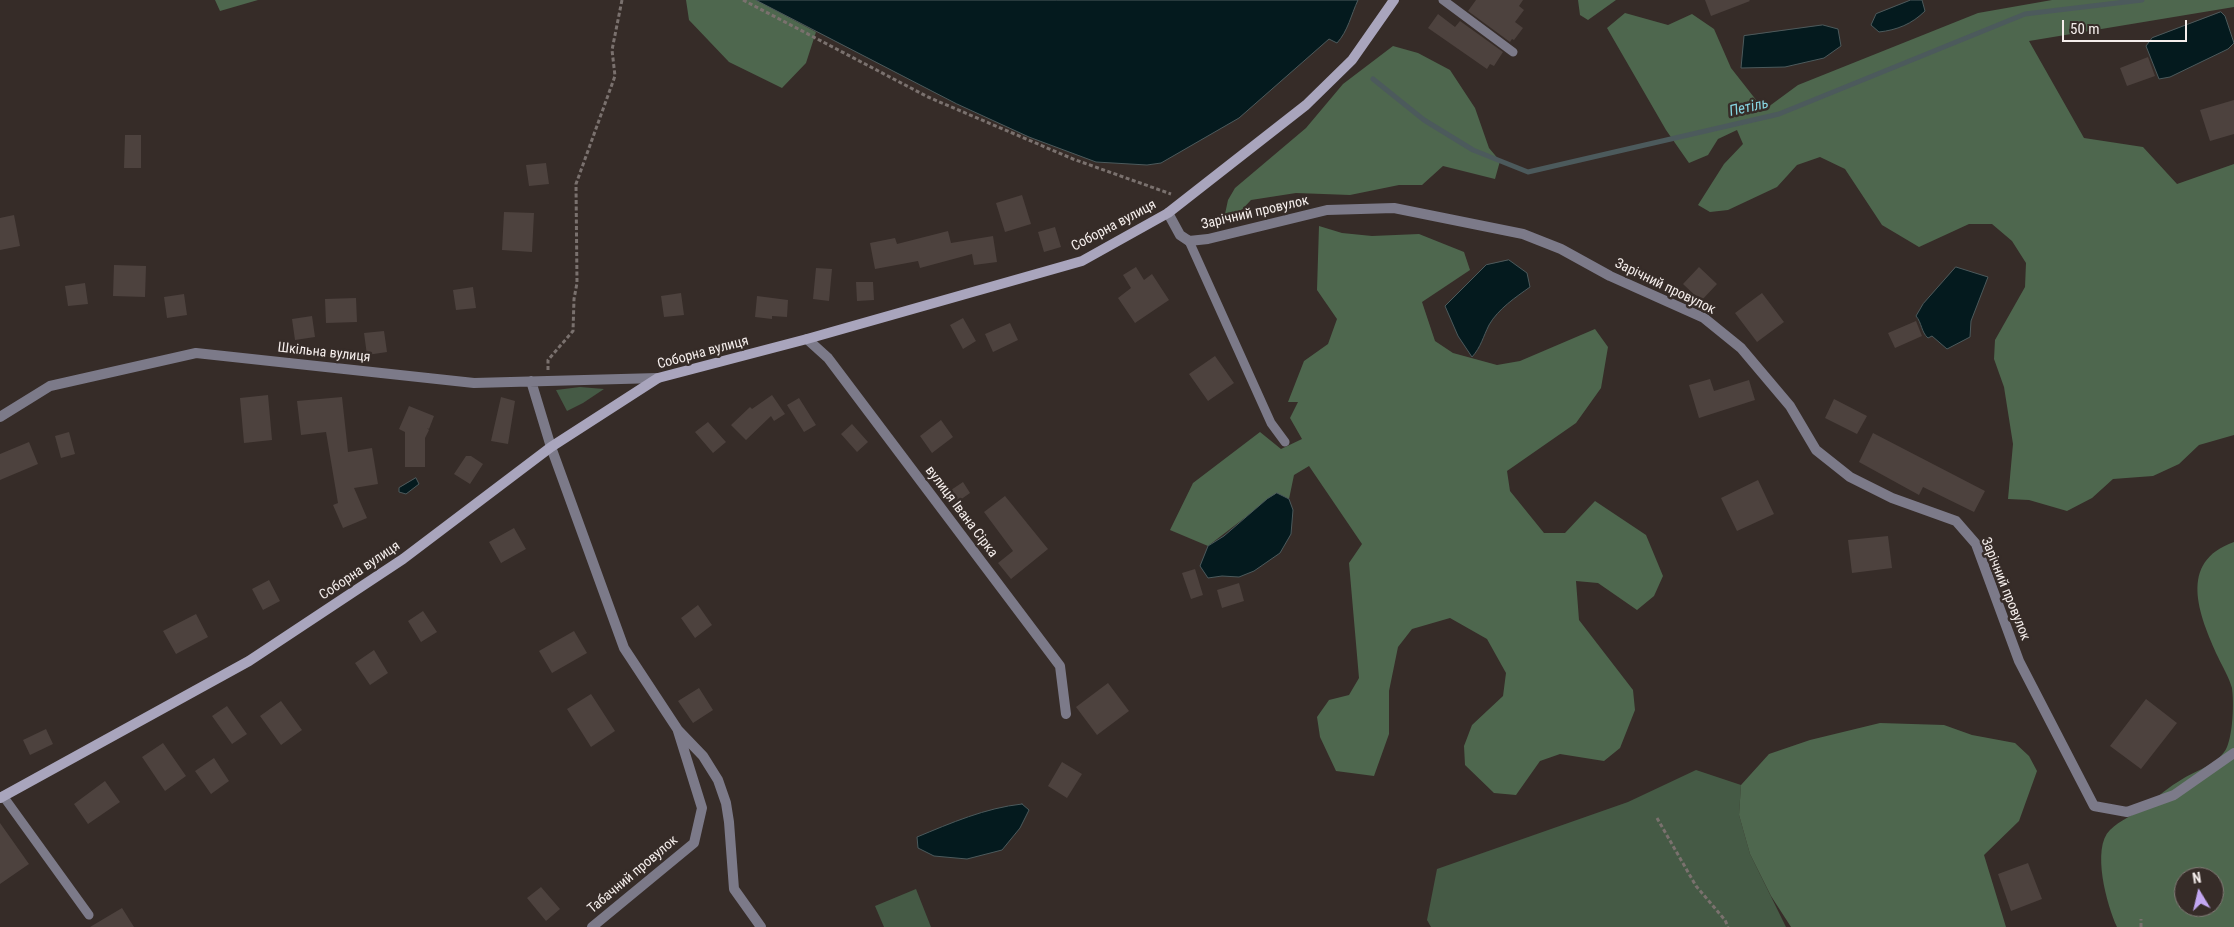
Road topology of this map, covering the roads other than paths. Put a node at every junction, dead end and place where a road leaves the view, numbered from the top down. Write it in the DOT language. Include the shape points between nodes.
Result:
graph roads {
  1 [pos="1394,0"];
  2 [pos="1443,0"];
  3 [pos="1513,52"];
  4 [pos="1168,213"];
  5 [pos="1189,241"];
  6 [pos="807,339"];
  7 [pos="658,378"];
  8 [pos="532,381"];
  9 [pos="0,416"];
  10 [pos="1285,442"];
  11 [pos="552,447"];
  12 [pos="1066,714"];
  13 [pos="678,730"];
  14 [pos="2234,753"];
  15 [pos="2,797"];
  16 [pos="89,915"];
  17 [pos="592,927"];
  18 [pos="762,927"];
  1 -- 4 [label="street, Соборна вулиця" via="1352,60 1306,105"];
  2 -- 3 [label="lane"];
  4 -- 5 [label="street, Зарічний провулок" via="1180,235"];
  4 -- 6 [label="street, Соборна вулиця" via="1082,261"];
  5 -- 10 [label="lane" via="1271,423"];
  5 -- 14 [label="street, Зарічний провулок" via="1327,210 1394,208 1522,234 1561,249 1610,276 1704,318 1741,348 1790,406 1816,450 1850,477 1892,498 1956,521 1976,544 2019,661 2094,806 2127,812 2174,795"];
  6 -- 7 [label="street, Соборна вулиця"];
  6 -- 12 [label="street, вулиця Івана Сірка" via="828,358 1060,666"];
  7 -- 8 [label="street, Шкільна вулиця"];
  7 -- 11 [label="street, Соборна вулиця"];
  8 -- 9 [label="street, Шкільна вулиця" via="474,383 196,353 50,386"];
  8 -- 11 [label="street"];
  11 -- 13 [label="street" via="624,648"];
  11 -- 15 [label="street, Соборна вулиця" via="403,560 248,661"];
  13 -- 17 [label="street, Табачний провулок" via="702,808 694,843"];
  13 -- 18 [label="street" via="703,756 718,780 729,822 734,888"];
  15 -- 16 [label="lane"];
}
